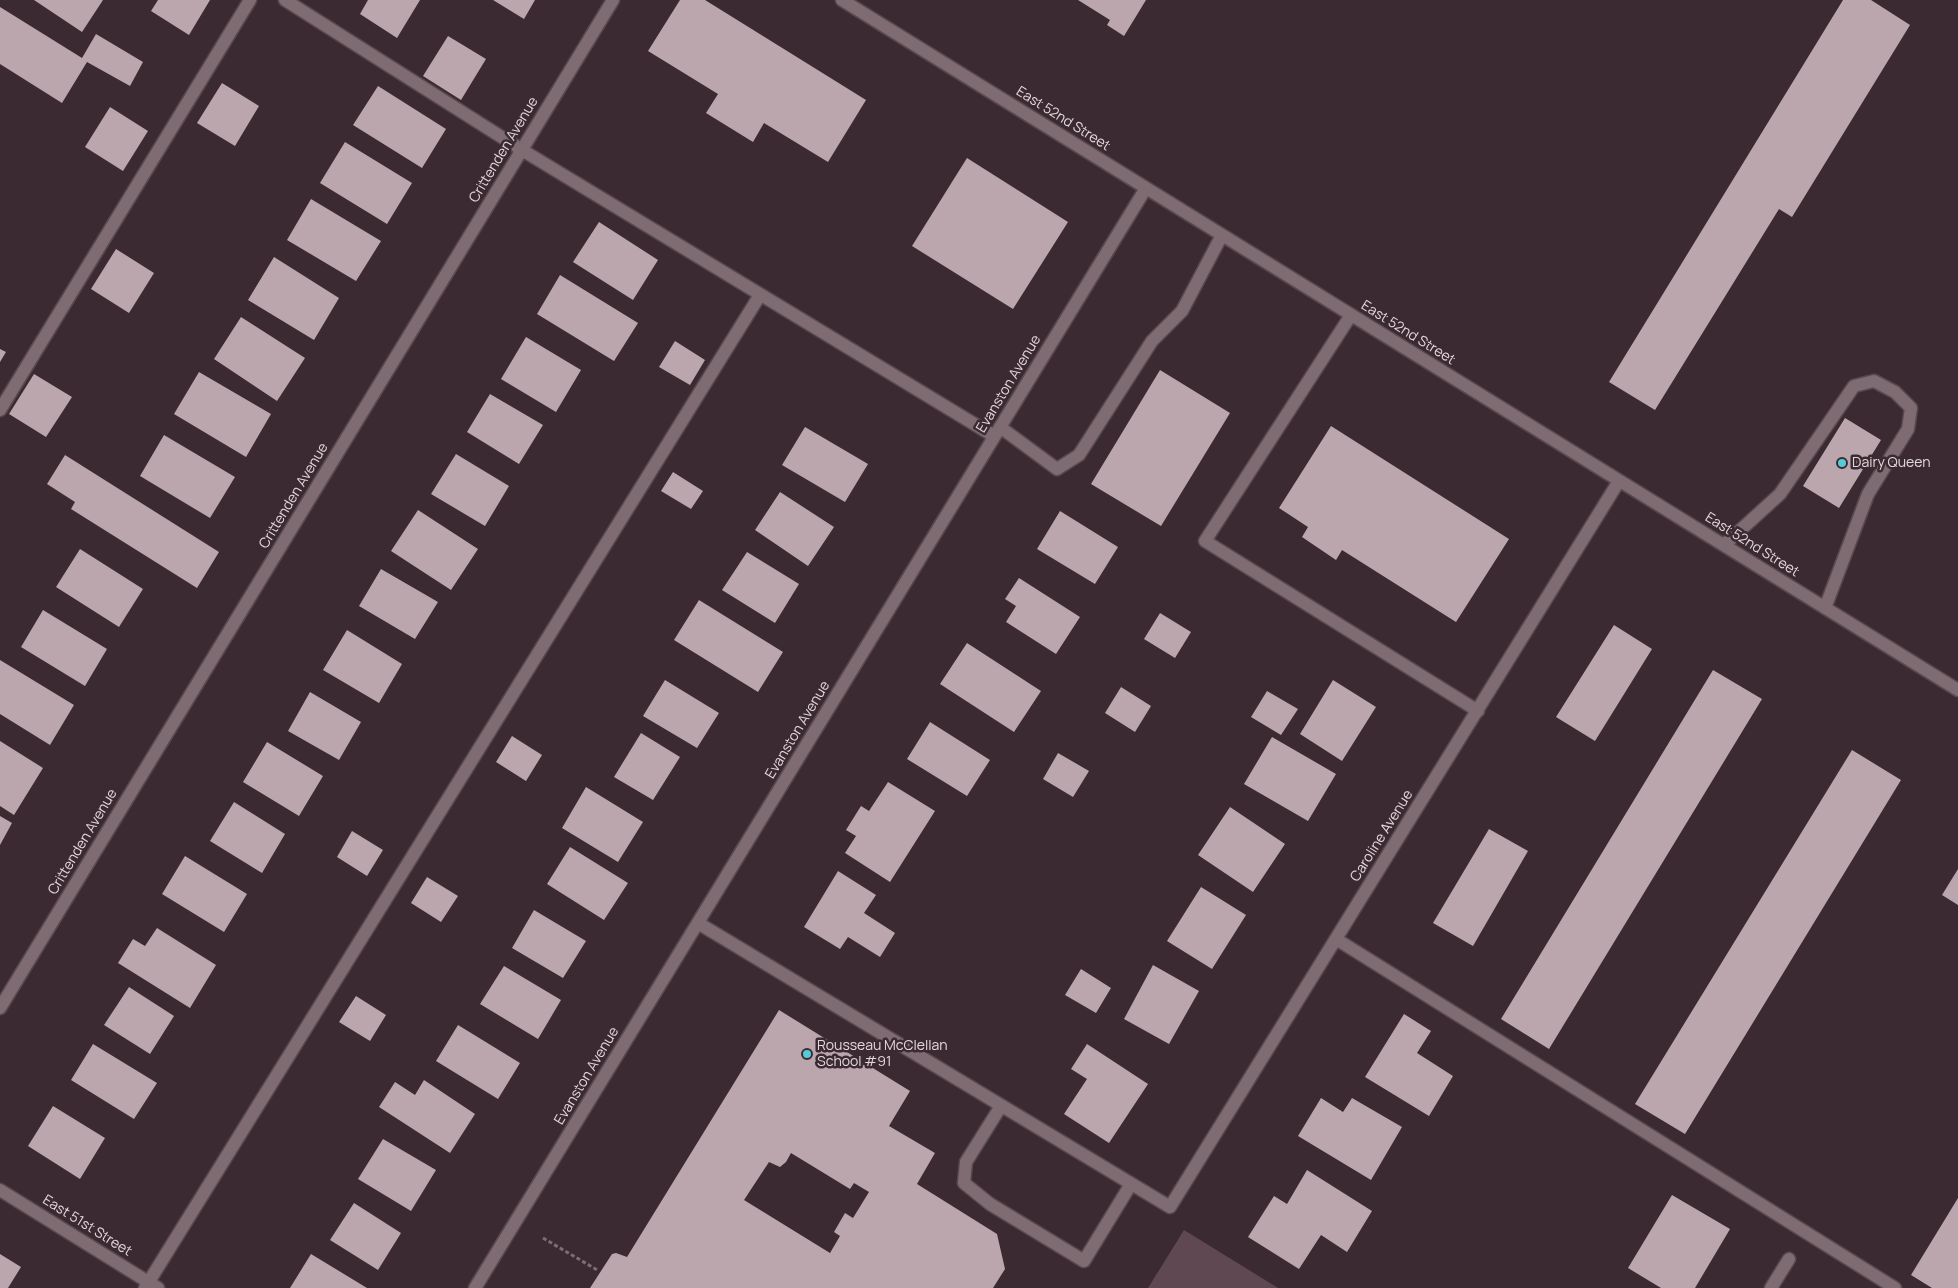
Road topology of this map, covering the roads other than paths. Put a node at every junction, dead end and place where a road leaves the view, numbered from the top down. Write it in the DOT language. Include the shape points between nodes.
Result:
graph roads {
  1 [pos="250,0"];
  2 [pos="285,0"];
  3 [pos="614,0"];
  4 [pos="842,0"];
  5 [pos="522,150"];
  6 [pos="1146,188"];
  7 [pos="1222,235"];
  8 [pos="760,294"];
  9 [pos="1351,315"];
  10 [pos="0,410"];
  11 [pos="997,432"];
  12 [pos="1619,481"];
  13 [pos="1724,545"];
  14 [pos="1825,608"];
  15 [pos="1958,690"];
  16 [pos="1478,711"];
  17 [pos="698,923"];
  18 [pos="1336,939"];
  19 [pos="0,1008"];
  20 [pos="1001,1106"];
  21 [pos="1131,1184"];
  22 [pos="0,1190"];
  23 [pos="1789,1259"];
  24 [pos="151,1286"];
  25 [pos="475,1288"];
  26 [pos="1771,1288"];
  27 [pos="1895,1288"];
  1 -- 10 [label="street"];
  2 -- 5 [label="street"];
  3 -- 5 [label="street, Crittenden Avenue"];
  4 -- 6 [label="street, East 52nd Street"];
  5 -- 8 [label="street"];
  5 -- 19 [label="street, Crittenden Avenue"];
  6 -- 7 [label="street, East 52nd Street"];
  6 -- 11 [label="street, Evanston Avenue"];
  7 -- 9 [label="street, East 52nd Street"];
  7 -- 11 [label="street" via="1182,311 1152,341 1079,455 1057,469"];
  8 -- 11 [label="street"];
  8 -- 24 [label="street"];
  9 -- 12 [label="street, East 52nd Street"];
  9 -- 16 [label="street" via="1205,541"];
  11 -- 17 [label="street, Evanston Avenue"];
  12 -- 13 [label="street, East 52nd Street"];
  12 -- 16 [label="street, Caroline Avenue"];
  13 -- 14 [label="street, East 52nd Street"];
  13 -- 14 [label="street" via="1780,494 1854,386 1874,381 1895,392 1911,408 1908,429 1868,494"];
  14 -- 15 [label="street, East 52nd Street"];
  16 -- 18 [label="street, Caroline Avenue"];
  17 -- 20 [label="street"];
  17 -- 25 [label="street, Evanston Avenue"];
  18 -- 21 [label="street, Caroline Avenue" via="1170,1207"];
  18 -- 27 [label="street"];
  20 -- 21 [label="street"];
  20 -- 21 [label="street" via="966,1162 964,1183 990,1204 1084,1261"];
  22 -- 24 [label="street, East 51st Street"];
  23 -- 26 [label="street"];
}
